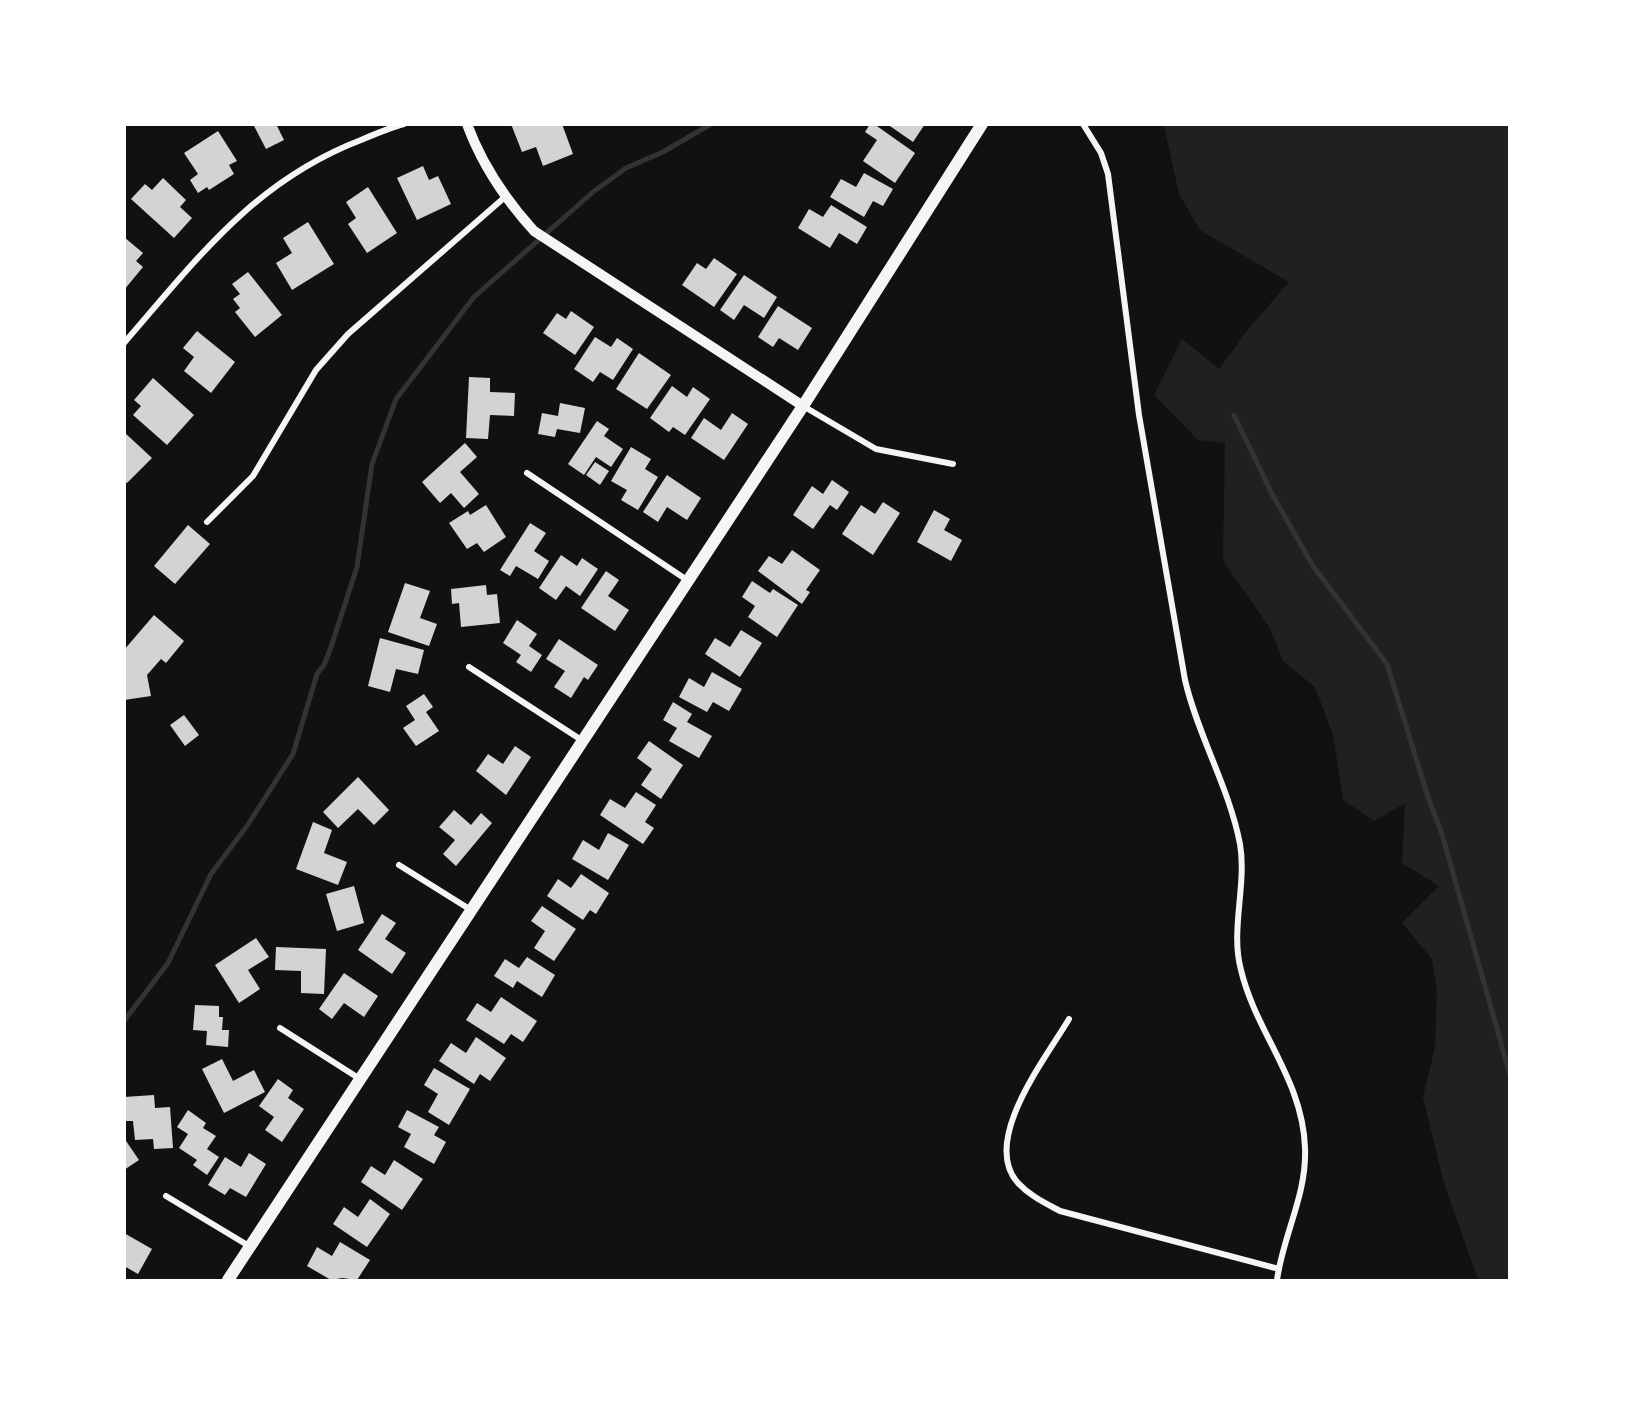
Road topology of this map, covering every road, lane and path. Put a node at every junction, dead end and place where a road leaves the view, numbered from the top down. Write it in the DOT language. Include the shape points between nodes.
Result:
graph roads {
  1 [pos="404,124"];
  2 [pos="467,124"];
  3 [pos="982,124"];
  4 [pos="1083,124"];
  5 [pos="508,200"];
  6 [pos="124,343"];
  7 [pos="802,406"];
  8 [pos="953,464"];
  9 [pos="527,473"];
  10 [pos="207,522"];
  11 [pos="687,580"];
  12 [pos="469,667"];
  13 [pos="583,741"];
  14 [pos="399,865"];
  15 [pos="471,910"];
  16 [pos="1069,1019"];
  17 [pos="280,1028"];
  18 [pos="361,1079"];
  19 [pos="166,1196"];
  20 [pos="249,1246"];
  21 [pos="1278,1269"];
  22 [pos="228,1281"];
  23 [pos="1277,1281"];
  1 -- 6 [label="street" via="342,147 296,170 245,208"];
  2 -- 5 [label="street" via="478,155"];
  3 -- 7 [label="main road"];
  4 -- 21 [label="street" via="1101,153 1108,174 1139,415 1185,680 1193,713 1232,811 1240,846 1240,968 1248,997 1289,1076 1299,1110 1305,1179"];
  5 -- 7 [label="street" via="534,231 572,258"];
  5 -- 10 [label="street" via="342,341 316,370 253,476"];
  7 -- 8 [label="street" via="876,449"];
  7 -- 11 [label="main road"];
  9 -- 11 [label="street"];
  11 -- 13 [label="main road"];
  12 -- 13 [label="street"];
  13 -- 15 [label="main road"];
  14 -- 15 [label="street"];
  15 -- 18 [label="main road"];
  16 -- 21 [label="street" via="1022,1098 1010,1126 1006,1162 1017,1182 1033,1197 1060,1211"];
  17 -- 18 [label="street"];
  18 -- 20 [label="main road"];
  19 -- 20 [label="street"];
  20 -- 22 [label="main road"];
  21 -- 23 [label="street"];
}
